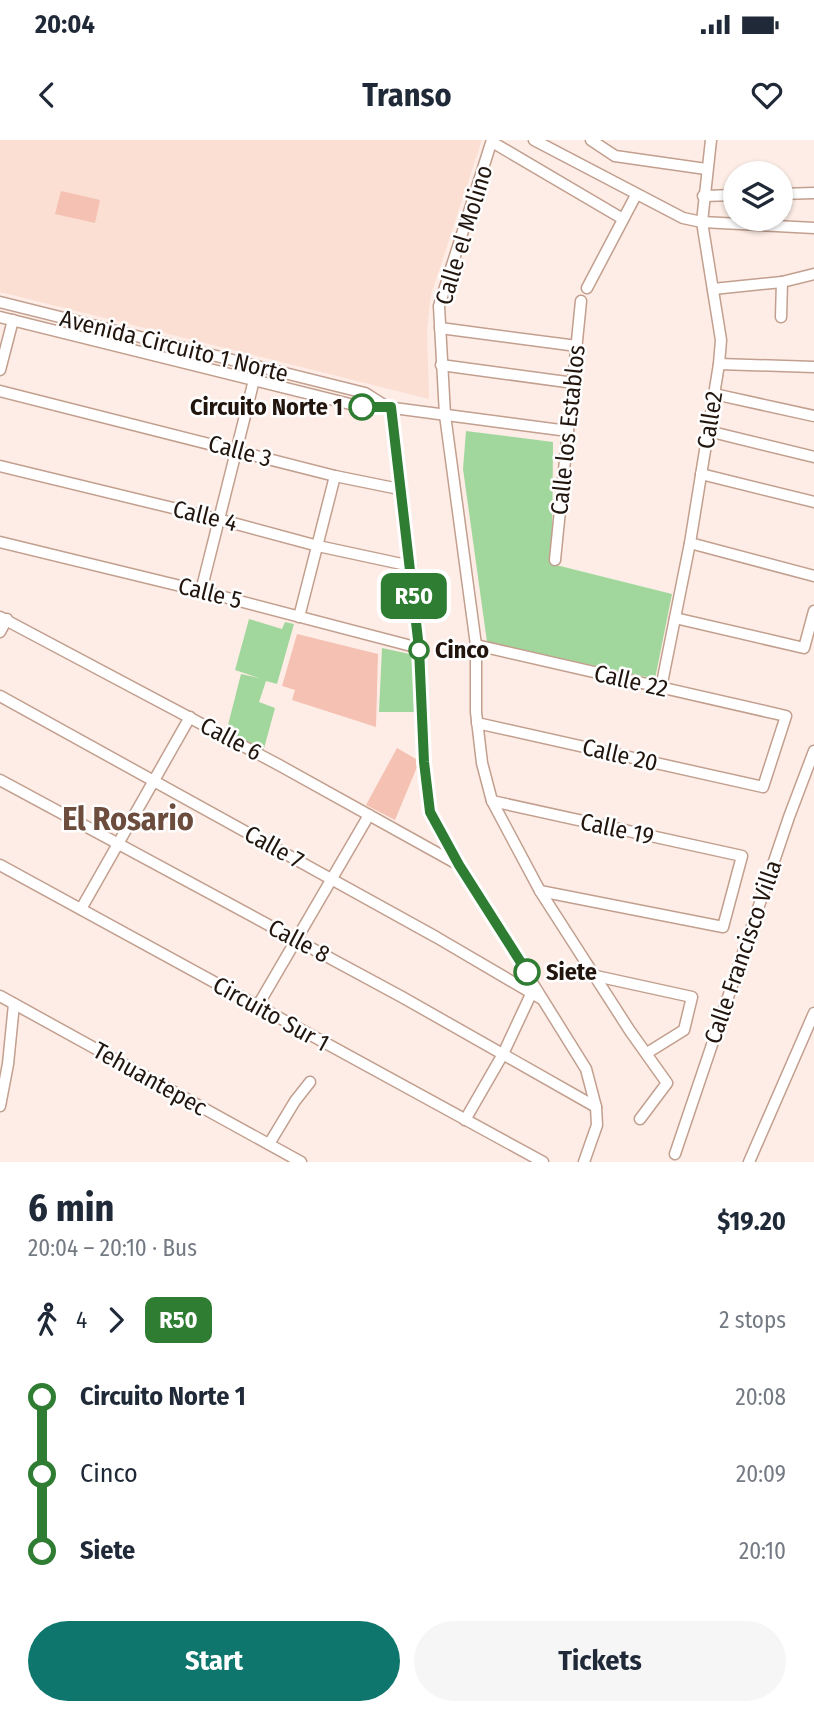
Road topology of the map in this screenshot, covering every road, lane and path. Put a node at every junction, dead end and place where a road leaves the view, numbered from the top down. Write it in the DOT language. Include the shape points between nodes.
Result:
graph roads {
  1 [pos="534,140"];
  2 [pos="591,140"];
  3 [pos="710,140"];
  4 [pos="492,141"];
  5 [pos="706,169"];
  6 [pos="814,192"];
  7 [pos="793,193"];
  8 [pos="636,195"];
  9 [pos="723,195"];
  10 [pos="703,196"];
  11 [pos="624,219"];
  12 [pos="702,222"];
  13 [pos="814,228"];
  14 [pos="814,274"];
  15 [pos="782,282"];
  16 [pos="587,288"];
  17 [pos="713,289"];
  18 [pos="581,301"];
  19 [pos="0,302"];
  20 [pos="0,317"];
  21 [pos="781,317"];
  22 [pos="13,320"];
  23 [pos="440,328"];
  24 [pos="576,346"];
  25 [pos="719,364"];
  26 [pos="441,365"];
  27 [pos="814,367"];
  28 [pos="0,370"];
  29 [pos="254,380"];
  30 [pos="574,383"];
  31 [pos="0,391"];
  32 [pos="714,394"];
  33 [pos="389,407"];
  34 [pos="445,415"];
  35 [pos="814,416"];
  36 [pos="568,431"];
  37 [pos="708,431"];
  38 [pos="237,449"];
  39 [pos="814,457"];
  40 [pos="0,466"];
  41 [pos="701,474"];
  42 [pos="335,475"];
  43 [pos="399,489"];
  44 [pos="814,502"];
  45 [pos="218,519"];
  46 [pos="0,542"];
  47 [pos="690,543"];
  48 [pos="318,546"];
  49 [pos="555,560"];
  50 [pos="411,566"];
  51 [pos="814,576"];
  52 [pos="201,591"];
  53 [pos="814,611"];
  54 [pos="299,617"];
  55 [pos="3,618"];
  56 [pos="675,618"];
  57 [pos="0,632"];
  58 [pos="476,645"];
  59 [pos="419,648"];
  60 [pos="661,688"];
  61 [pos="0,696"];
  62 [pos="190,717"];
  63 [pos="477,723"];
  64 [pos="814,751"];
  65 [pos="0,780"];
  66 [pos="154,781"];
  67 [pos="763,787"];
  68 [pos="492,801"];
  69 [pos="369,815"];
  70 [pos="118,845"];
  71 [pos="0,865"];
  72 [pos="459,865"];
  73 [pos="330,878"];
  74 [pos="540,891"];
  75 [pos="81,909"];
  76 [pos="296,939"];
  77 [pos="596,976"];
  78 [pos="532,992"];
  79 [pos="0,996"];
  80 [pos="546,1002"];
  81 [pos="14,1004"];
  82 [pos="257,1007"];
  83 [pos="814,1013"];
  84 [pos="647,1053"];
  85 [pos="503,1054"];
  86 [pos="310,1082"];
  87 [pos="0,1106"];
  88 [pos="596,1107"];
  89 [pos="640,1119"];
  90 [pos="465,1120"];
  91 [pos="269,1144"];
  92 [pos="675,1154"];
  93 [pos="301,1162"];
  94 [pos="542,1162"];
  95 [pos="584,1162"];
  96 [pos="749,1162"];
  1 -- 8 [label="street"];
  2 -- 5 [label="street" via="615,156"];
  3 -- 5 [label="street, Calle2"];
  4 -- 11 [label="street"];
  4 -- 23 [label="street, Calle el Molino" via="444,286"];
  5 -- 10 [label="street, Calle2"];
  6 -- 7 [label="street"];
  8 -- 11 [label="street"];
  8 -- 12 [label="street"];
  9 -- 10 [label="street"];
  10 -- 12 [label="street, Calle2"];
  11 -- 16 [label="street"];
  12 -- 13 [label="street"];
  12 -- 17 [label="street, Calle2"];
  14 -- 15 [label="street"];
  15 -- 17 [label="street"];
  15 -- 21 [label="street"];
  17 -- 25 [label="street, Calle2"];
  18 -- 24 [label="street, Calle los Establos"];
  19 -- 33 [label="street, Avenida Circuito 1 Norte" via="365,393"];
  20 -- 22 [label="street, Avenida Circuito 1 Norte"];
  22 -- 28 [label="street"];
  22 -- 29 [label="street, Avenida Circuito 1 Norte"];
  23 -- 24 [label="street"];
  23 -- 26 [label="street, Calle el Molino"];
  24 -- 30 [label="street, Calle los Establos"];
  25 -- 27 [label="street"];
  25 -- 32 [label="street, Calle2"];
  26 -- 30 [label="street"];
  26 -- 34 [label="street, Calle el Molino"];
  29 -- 33 [label="street, Avenida Circuito 1 Norte" via="362,407"];
  29 -- 38 [label="street"];
  30 -- 36 [label="street, Calle los Establos"];
  31 -- 38 [label="street, Calle 3"];
  32 -- 35 [label="street"];
  32 -- 37 [label="street, Calle2"];
  33 -- 34 [label="street"];
  33 -- 43 [label="street"];
  34 -- 36 [label="street"];
  34 -- 58 [label="street, Calle el Molino"];
  36 -- 49 [label="street, Calle los Establos"];
  37 -- 39 [label="street"];
  37 -- 41 [label="street, Calle2"];
  38 -- 42 [label="street, Calle 3"];
  38 -- 45 [label="street"];
  40 -- 45 [label="street, Calle 4"];
  41 -- 44 [label="street"];
  41 -- 47 [label="street, Calle2"];
  42 -- 43 [label="street, Calle 3"];
  42 -- 48 [label="street"];
  43 -- 50 [label="street"];
  45 -- 48 [label="street, Calle 4"];
  45 -- 52 [label="street"];
  46 -- 52 [label="street, Calle 5"];
  47 -- 51 [label="street"];
  47 -- 56 [label="street, Calle2"];
  48 -- 50 [label="street, Calle 4"];
  48 -- 54 [label="street"];
  50 -- 59 [label="street"];
  52 -- 54 [label="street, Calle 5"];
  53 -- 56 [label="street" via="804,648"];
  54 -- 59 [label="street, Calle 5"];
  55 -- 57 [label="street"];
  55 -- 62 [label="street, Calle 6"];
  56 -- 60 [label="street, Calle2"];
  58 -- 60 [label="street, Calle 22"];
  58 -- 63 [label="street, Calle el Molino"];
  59 -- 72 [label="street" via="430,812"];
  60 -- 67 [label="street, Calle 22" via="786,716"];
  61 -- 66 [label="street, Calle 7"];
  62 -- 66 [label="street"];
  62 -- 69 [label="street, Calle 6"];
  63 -- 67 [label="street, Calle 20"];
  63 -- 68 [label="street, Calle el Molino"];
  64 -- 92 [label="street, Calle Francisco Villa"];
  65 -- 70 [label="street, Calle 8"];
  66 -- 70 [label="street"];
  66 -- 73 [label="street, Calle 7"];
  68 -- 74 [label="street, Calle el Molino"];
  68 -- 74 [label="street, Calle 19" via="742,856 723,926"];
  69 -- 72 [label="street, Calle 6"];
  69 -- 73 [label="street"];
  70 -- 75 [label="street"];
  70 -- 76 [label="street, Calle 8"];
  71 -- 75 [label="street, Circuito Sur 1"];
  72 -- 80 [label="street"];
  73 -- 76 [label="street"];
  73 -- 78 [label="street, Calle 7"];
  74 -- 77 [label="street, Calle el Molino"];
  75 -- 82 [label="street, Circuito Sur 1"];
  76 -- 82 [label="street"];
  76 -- 85 [label="street, Calle 8"];
  77 -- 84 [label="street, Calle el Molino"];
  77 -- 84 [label="street" via="692,997 684,1030"];
  78 -- 80 [label="street, Calle 7"];
  78 -- 85 [label="street"];
  79 -- 81 [label="street, Tehuantepec"];
  80 -- 88 [label="street" via="586,1069"];
  81 -- 87 [label="street"];
  81 -- 91 [label="street, Tehuantepec"];
  82 -- 90 [label="street, Circuito Sur 1"];
  83 -- 96 [label="street"];
  84 -- 89 [label="street, Calle el Molino" via="667,1083"];
  85 -- 88 [label="street, Calle 8"];
  85 -- 90 [label="street"];
  86 -- 91 [label="street"];
  88 -- 95 [label="street" via="597,1125"];
  90 -- 94 [label="street, Circuito Sur 1"];
  91 -- 93 [label="street, Tehuantepec"];
}
